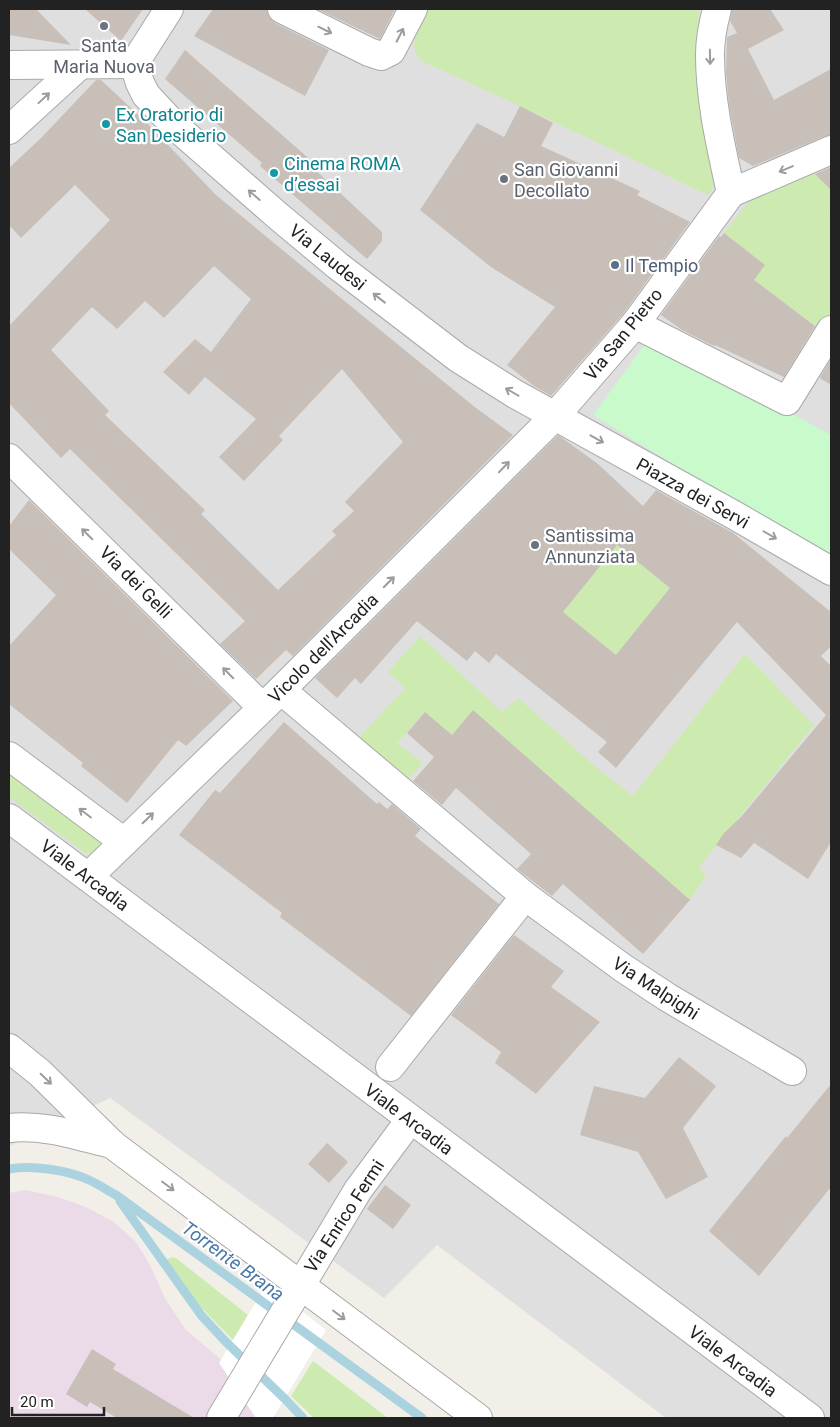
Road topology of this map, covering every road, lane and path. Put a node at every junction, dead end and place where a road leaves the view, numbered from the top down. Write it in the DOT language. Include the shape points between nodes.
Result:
graph roads {
  1 [pos="169,9"];
  2 [pos="282,9"];
  3 [pos="413,9"];
  4 [pos="717,9"];
  5 [pos="134,64"];
  6 [pos="80,65"];
  7 [pos="9,66"];
  8 [pos="9,130"];
  9 [pos="831,150"];
  10 [pos="731,193"];
  11 [pos="635,324"];
  12 [pos="831,330"];
  13 [pos="555,416"];
  14 [pos="9,458"];
  15 [pos="831,571"];
  16 [pos="272,699"];
  17 [pos="9,756"];
  18 [pos="9,818"];
  19 [pos="124,842"];
  20 [pos="88,877"];
  21 [pos="525,896"];
  22 [pos="9,1048"];
  23 [pos="390,1067"];
  24 [pos="792,1071"];
  25 [pos="410,1120"];
  26 [pos="9,1128"];
  27 [pos="113,1144"];
  28 [pos="296,1292"];
  29 [pos="227,1409"];
  30 [pos="478,1418"];
  31 [pos="810,1418"];
  1 -- 5 [label="street"];
  2 -- 3 [label="street, one-way" via="382,56 391,51"];
  4 -- 10 [label="street, one-way" via="711,33 712,87"];
  5 -- 6 [label="street"];
  13 -- 5 [label="street, Via Laudesi, one-way" via="458,358 278,216 160,111 146,95"];
  6 -- 7 [label="street"];
  8 -- 6 [label="street, one-way"];
  9 -- 10 [label="street, one-way"];
  10 -- 11 [label="street, Via San Pietro"];
  11 -- 12 [label="street" via="788,401"];
  11 -- 13 [label="street, Via San Pietro"];
  13 -- 15 [label="street, Piazza dei Servi, one-way"];
  16 -- 13 [label="street, Vicolo dell'Arcadia, one-way"];
  16 -- 14 [label="street, Via dei Gelli, one-way"];
  19 -- 16 [label="street, Vicolo dell'Arcadia, one-way"];
  16 -- 21 [label="street, Via Malpighi"];
  19 -- 17 [label="street, one-way"];
  18 -- 20 [label="street, Viale Arcadia"];
  19 -- 20 [label="street, Vicolo dell'Arcadia"];
  20 -- 25 [label="street, Viale Arcadia"];
  21 -- 23 [label="street"];
  21 -- 24 [label="street, Via Malpighi" via="667,997"];
  22 -- 27 [label="street, one-way" via="40,1073"];
  25 -- 28 [label="street, Via Enrico Fermi" via="358,1190"];
  25 -- 31 [label="street, Viale Arcadia"];
  26 -- 27 [label="street" via="36,1127"];
  27 -- 28 [label="street, one-way"];
  28 -- 29 [label="street, Via Enrico Fermi"];
  28 -- 30 [label="street, one-way"];
}
